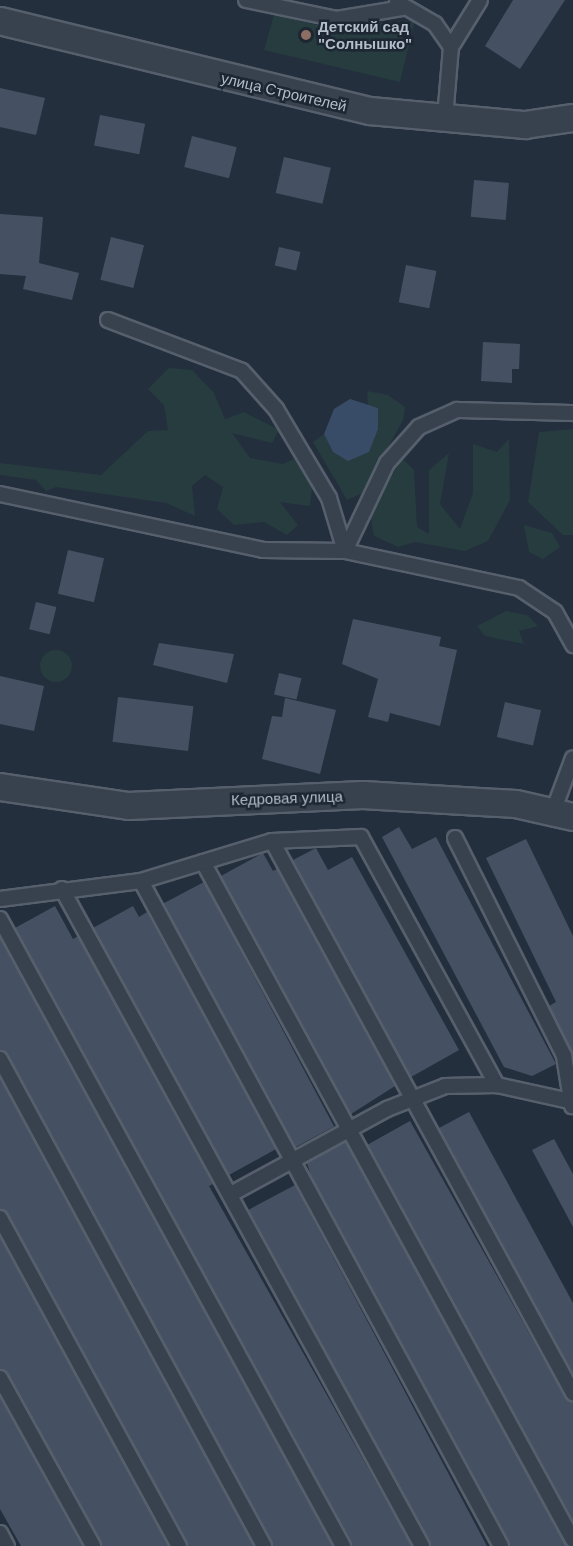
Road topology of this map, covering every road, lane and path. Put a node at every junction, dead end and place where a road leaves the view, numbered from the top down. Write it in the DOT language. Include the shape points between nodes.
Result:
graph roads {
  1 [pos="246,0"];
  2 [pos="480,0"];
  3 [pos="399,4"];
  4 [pos="0,21"];
  5 [pos="451,47"];
  6 [pos="444,118"];
  7 [pos="573,118"];
  8 [pos="108,320"];
  9 [pos="573,413"];
  10 [pos="0,494"];
  11 [pos="345,551"];
  12 [pos="573,645"];
  13 [pos="573,758"];
  14 [pos="0,787"];
  15 [pos="563,813"];
  16 [pos="455,838"];
  17 [pos="272,841"];
  18 [pos="203,862"];
  19 [pos="141,881"];
  20 [pos="62,889"];
  21 [pos="0,899"];
  22 [pos="0,919"];
  23 [pos="0,1059"];
  24 [pos="497,1085"];
  25 [pos="411,1100"];
  26 [pos="571,1105"];
  27 [pos="350,1129"];
  28 [pos="292,1161"];
  29 [pos="231,1194"];
  30 [pos="0,1218"];
  31 [pos="0,1378"];
  32 [pos="573,1393"];
  33 [pos="0,1533"];
  34 [pos="573,1540"];
  35 [pos="7,1546"];
  36 [pos="93,1546"];
  37 [pos="178,1546"];
  38 [pos="264,1546"];
  39 [pos="343,1546"];
  40 [pos="422,1546"];
  41 [pos="501,1546"];
  1 -- 3 [label="lane" via="337,19"];
  2 -- 5 [label="lane"];
  3 -- 5 [label="lane" via="435,24"];
  4 -- 6 [label="street, улица Строителей" via="277,93 370,111"];
  5 -- 6 [label="lane"];
  6 -- 7 [label="street, улица Строителей" via="525,126"];
  8 -- 11 [label="lane" via="242,371 276,410 329,498"];
  9 -- 11 [label="lane" via="458,410 419,427 387,463"];
  10 -- 11 [label="lane" via="263,550"];
  11 -- 12 [label="lane" via="519,588 555,612"];
  13 -- 15 [label="lane"];
  14 -- 15 [label="street, Кедровая улица" via="129,806 363,795"];
  16 -- 26 [label="lane" via="564,1056"];
  17 -- 18 [label="lane"];
  17 -- 24 [label="lane" via="361,837"];
  17 -- 25 [label="lane"];
  18 -- 19 [label="lane"];
  18 -- 27 [label="lane"];
  19 -- 20 [label="lane"];
  19 -- 28 [label="lane"];
  20 -- 21 [label="lane"];
  20 -- 29 [label="lane"];
  22 -- 39 [label="lane"];
  23 -- 38 [label="lane"];
  24 -- 25 [label="lane" via="445,1086"];
  24 -- 26 [label="lane"];
  25 -- 27 [label="lane"];
  25 -- 32 [label="lane"];
  27 -- 28 [label="lane"];
  27 -- 34 [label="lane"];
  28 -- 29 [label="lane"];
  28 -- 41 [label="lane"];
  29 -- 40 [label="lane"];
  30 -- 37 [label="lane"];
  31 -- 36 [label="lane"];
  33 -- 35 [label="lane"];
}
